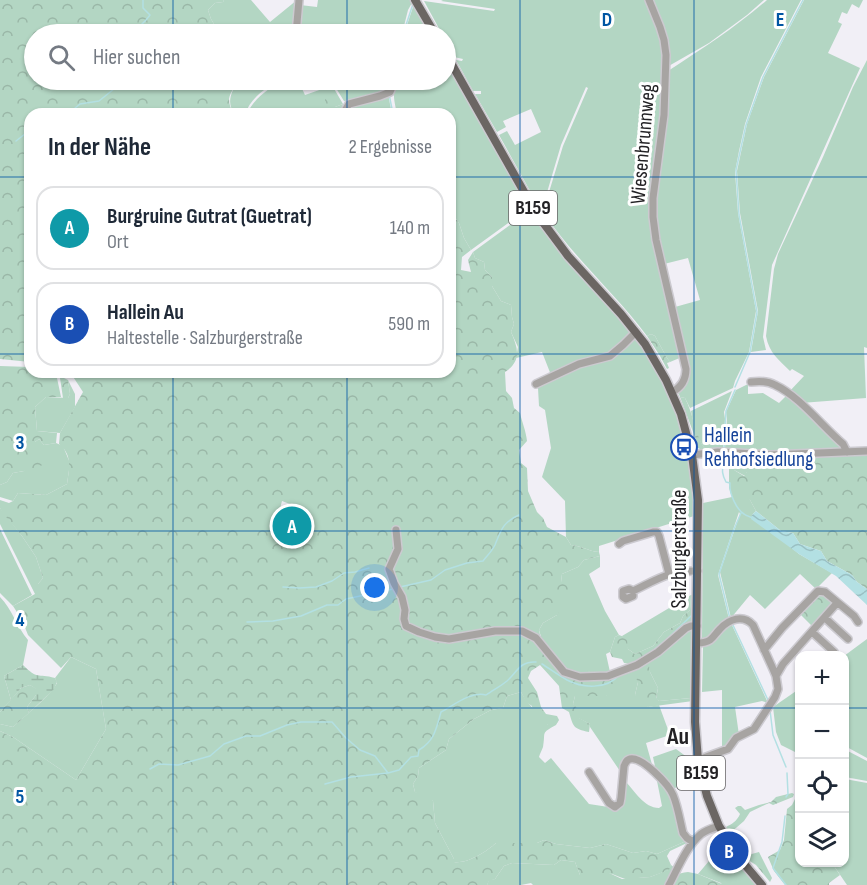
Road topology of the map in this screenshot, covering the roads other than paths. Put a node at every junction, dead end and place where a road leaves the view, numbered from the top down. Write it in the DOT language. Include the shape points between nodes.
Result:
graph roads {
  1 [pos="299,0"];
  2 [pos="415,0"];
  3 [pos="649,0"];
  4 [pos="297,24"];
  5 [pos="429,24"];
  6 [pos="456,72"];
  7 [pos="391,90"];
  8 [pos="346,108"];
  9 [pos="636,332"];
  10 [pos="752,382"];
  11 [pos="536,384"];
  12 [pos="672,392"];
  13 [pos="847,452"];
  14 [pos="867,452"];
  15 [pos="692,455"];
  16 [pos="396,530"];
  17 [pos="619,544"];
  18 [pos="694,571"];
  19 [pos="669,574"];
  20 [pos="633,591"];
  21 [pos="837,603"];
  22 [pos="825,618"];
  23 [pos="858,622"];
  24 [pos="694,626"];
  25 [pos="812,632"];
  26 [pos="849,639"];
  27 [pos="696,643"];
  28 [pos="764,650"];
  29 [pos="833,651"];
  30 [pos="776,676"];
  31 [pos="698,760"];
  32 [pos="589,772"];
  33 [pos="719,826"];
  34 [pos="693,842"];
  35 [pos="669,885"];
  36 [pos="762,885"];
  1 -- 4 [label="street"];
  2 -- 5 [label="main road"];
  3 -- 12 [label="street, Wiesenbrunnweg" via="666,55 653,217 686,369 684,381"];
  6 -- 9 [label="main road, Salzburgerstraße / B159" via="545,227"];
  7 -- 8 [label="street"];
  9 -- 11 [label="street" via="610,356 579,364"];
  9 -- 12 [label="main road, Salzburgerstraße / B159"];
  10 -- 13 [label="street" via="775,385 793,397"];
  12 -- 15 [label="main road, Salzburgerstraße / B159"];
  13 -- 14 [label="street"];
  13 -- 15 [label="street"];
  15 -- 18 [label="main road, Salzburgerstraße / B159" via="698,493"];
  16 -- 24 [label="street" via="398,549 389,569 402,597 406,626 419,632 449,639 522,631 536,638 564,672 593,677 637,665"];
  17 -- 19 [label="street" via="657,532"];
  18 -- 19 [label="street"];
  18 -- 24 [label="main road, Salzburgerstraße / B159"];
  19 -- 20 [label="street"];
  21 -- 22 [label="street"];
  21 -- 23 [label="street"];
  21 -- 28 [label="street" via="818,591"];
  22 -- 25 [label="street"];
  22 -- 26 [label="street"];
  24 -- 27 [label="main road, Salzburgerstraße / B159"];
  25 -- 29 [label="street"];
  25 -- 30 [label="street"];
  27 -- 28 [label="street" via="712,639 720,629 740,618 753,625"];
  27 -- 31 [label="main road, Salzburgerstraße / B159"];
  28 -- 30 [label="street"];
  30 -- 31 [label="street" via="775,698 754,729 736,738 728,749"];
  31 -- 33 [label="main road, Salzburgerstraße / B159"];
  32 -- 34 [label="street" via="615,807 620,803 626,761 640,761 673,794 683,833"];
  33 -- 34 [label="street"];
  33 -- 36 [label="main road, Salzburgerstraße / B159"];
  34 -- 35 [label="street"];
}
